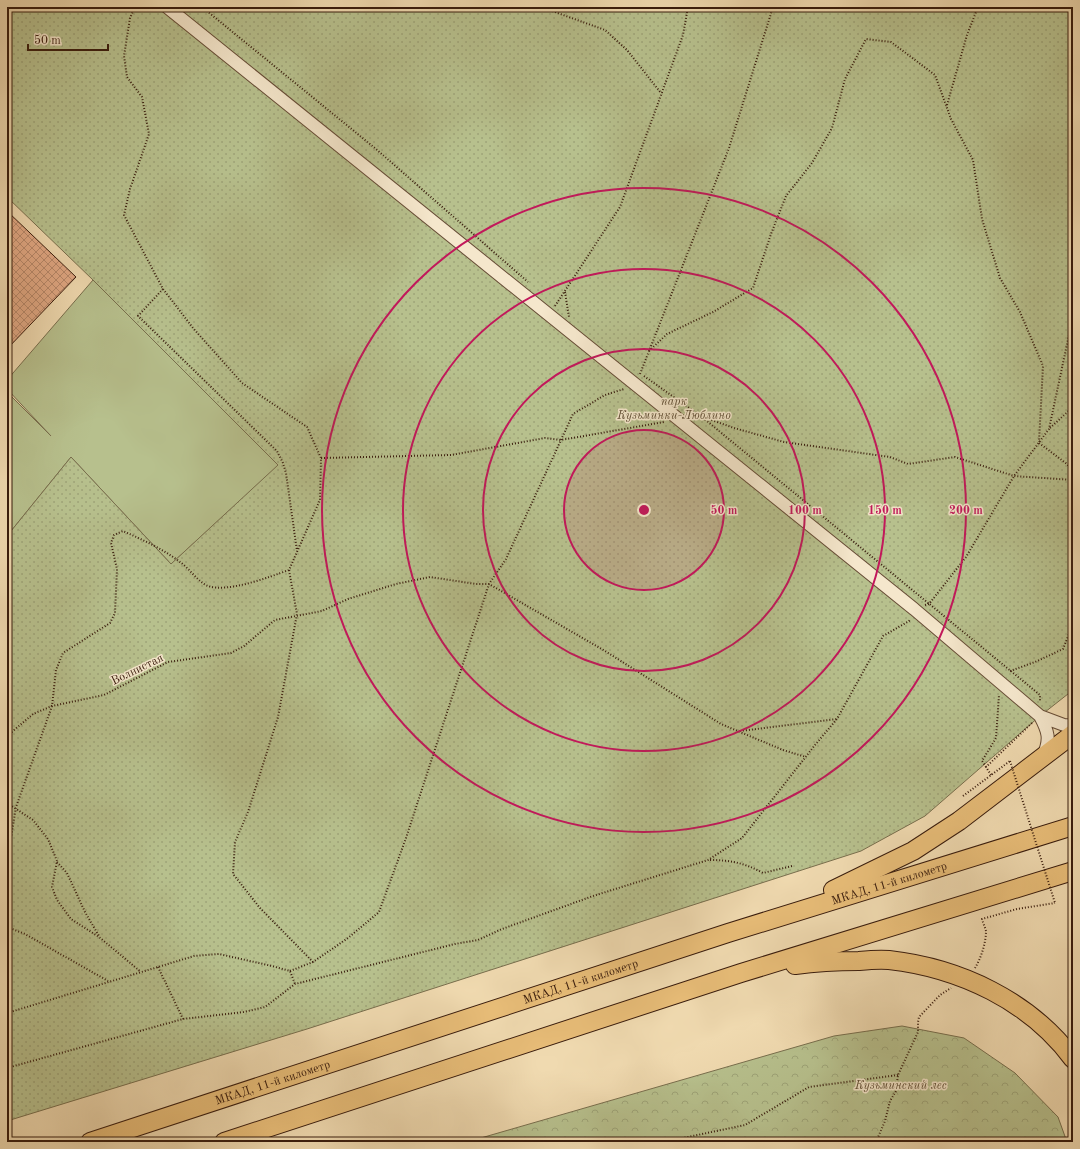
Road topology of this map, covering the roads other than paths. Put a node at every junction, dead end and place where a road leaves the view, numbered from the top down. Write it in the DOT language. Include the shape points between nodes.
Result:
graph roads {
  1 [pos="167,7"];
  2 [pos="1040,716"];
  3 [pos="1073,726"];
  4 [pos="1073,734"];
  5 [pos="1043,757"];
  6 [pos="1073,826"];
  7 [pos="1073,871"];
  8 [pos="728,932"];
  9 [pos="741,972"];
  10 [pos="1073,1060"];
  11 [pos="90,1142"];
  12 [pos="224,1142"];
  1 -- 2 [label="lane" via="914,609"];
  2 -- 3 [label="lane" via="1052,722"];
  2 -- 5 [label="lane" via="1048,736 1048,746"];
  4 -- 5 [label="highway"];
  5 -- 8 [label="highway" via="959,821 913,851 834,890"];
  6 -- 8 [label="highway, МКАД, 11-й километр"];
  7 -- 9 [label="highway"];
  8 -- 11 [label="highway, МКАД, 11-й километр"];
  9 -- 10 [label="highway" via="818,961 888,960 930,967 967,979 1003,997 1037,1021"];
  9 -- 12 [label="highway"];
}
